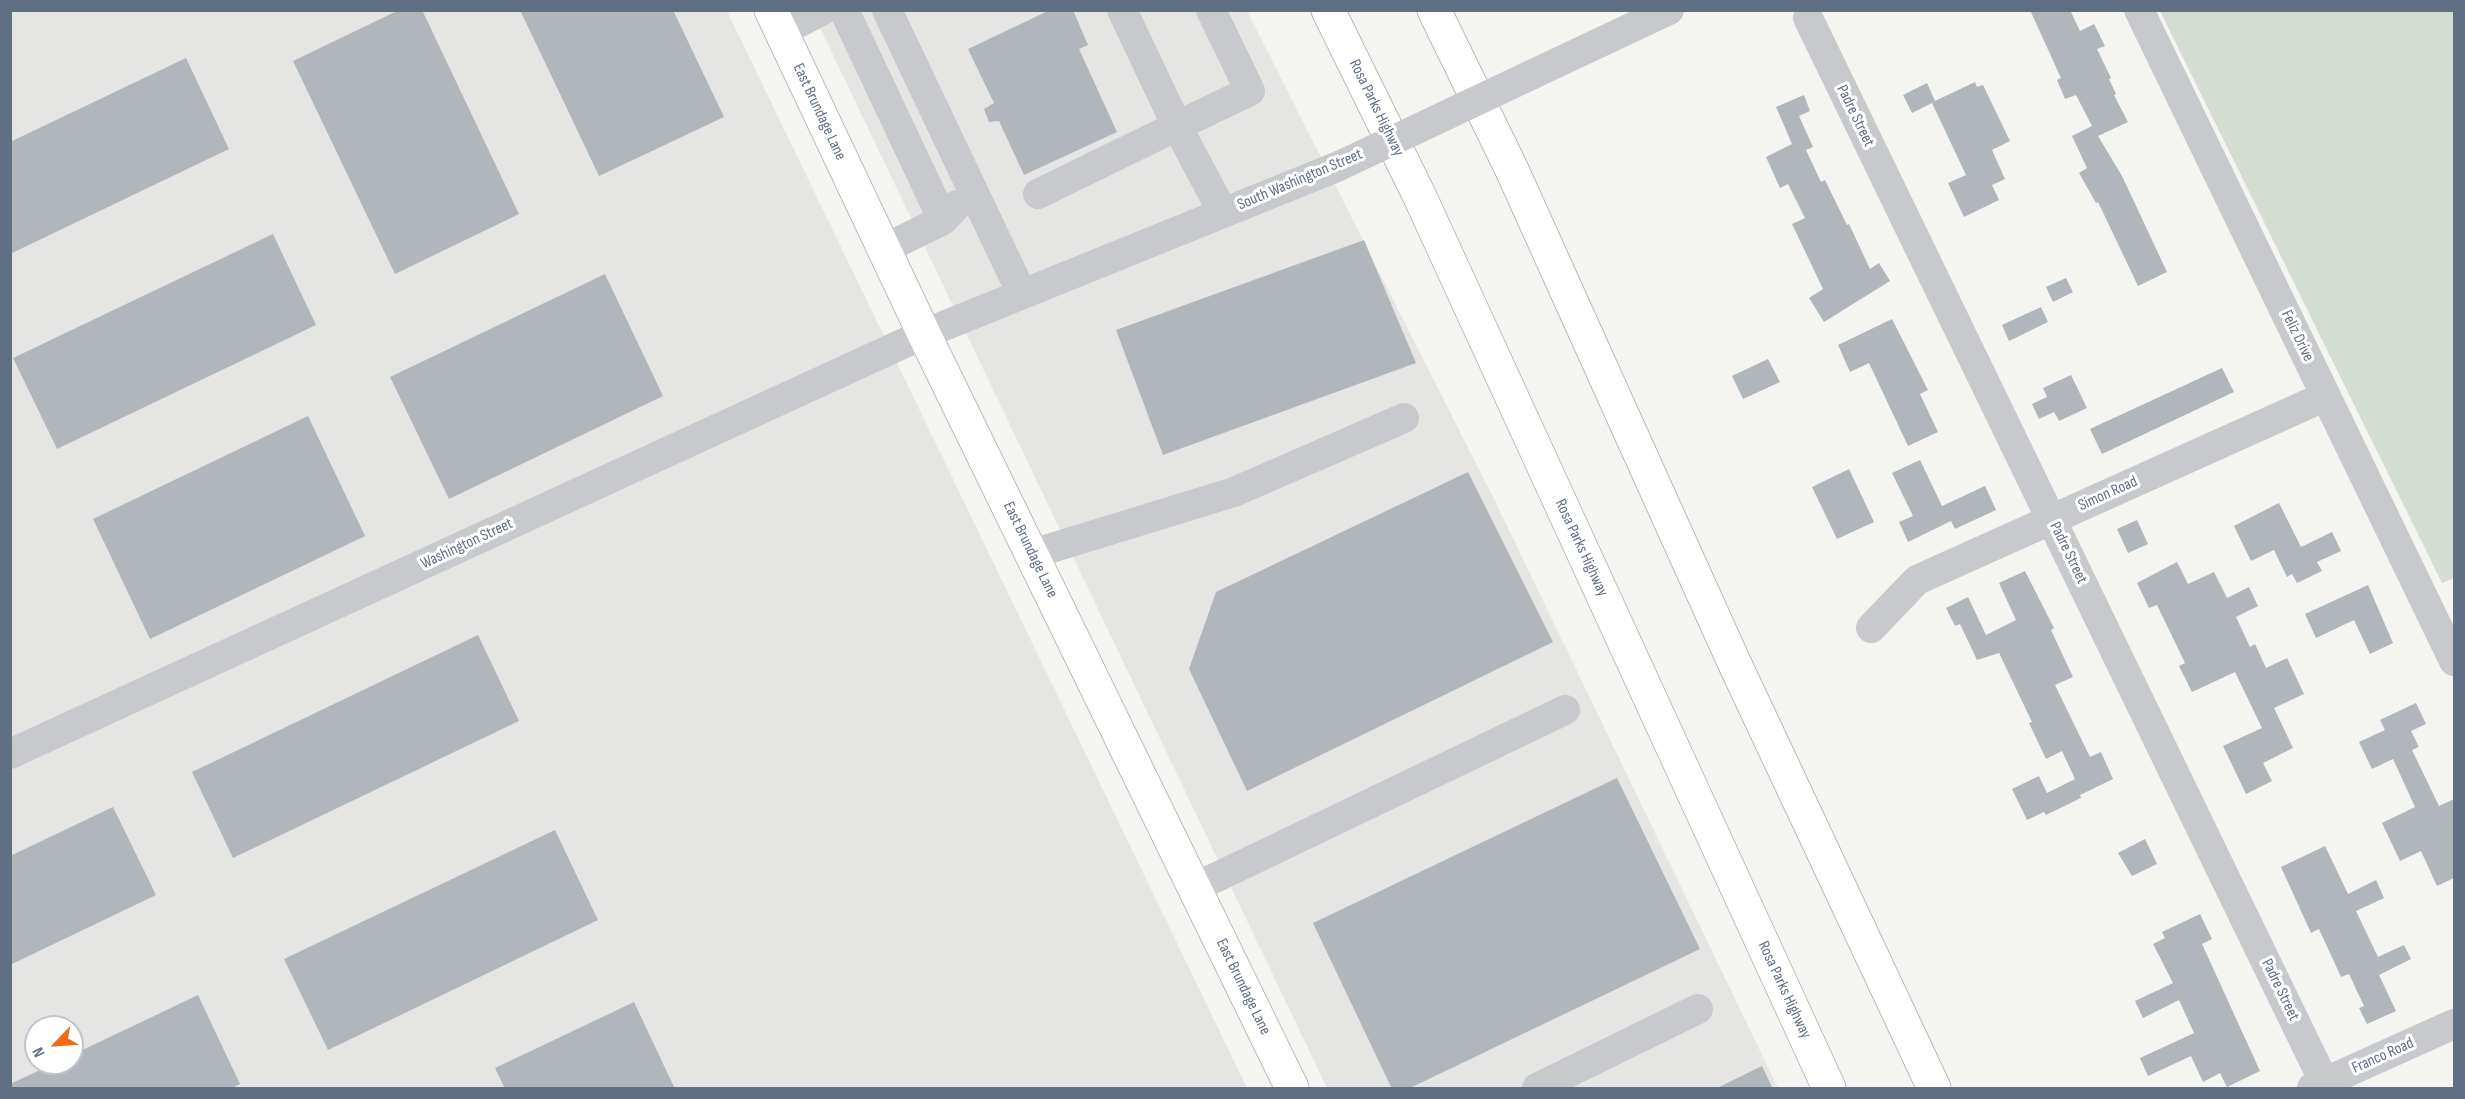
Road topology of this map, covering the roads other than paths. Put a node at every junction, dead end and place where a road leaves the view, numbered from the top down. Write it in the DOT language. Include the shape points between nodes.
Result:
graph roads {
  1 [pos="823,10"];
  2 [pos="844,10"];
  3 [pos="887,10"];
  4 [pos="1122,10"];
  5 [pos="1211,10"];
  6 [pos="1328,10"];
  7 [pos="1434,10"];
  8 [pos="1669,10"];
  9 [pos="2139,10"];
  10 [pos="1808,18"];
  11 [pos="776,21"];
  12 [pos="1177,126"];
  13 [pos="972,190"];
  14 [pos="1038,194"];
  15 [pos="1223,213"];
  16 [pos="943,220"];
  17 [pos="884,249"];
  18 [pos="1022,294"];
  19 [pos="924,334"];
  20 [pos="2326,396"];
  21 [pos="1404,418"];
  22 [pos="2052,520"];
  23 [pos="1032,554"];
  24 [pos="2444,614"];
  25 [pos="1871,628"];
  26 [pos="2454,661"];
  27 [pos="1565,710"];
  28 [pos="10,754"];
  29 [pos="1194,888"];
  30 [pos="1698,1009"];
  31 [pos="2454,1024"];
  32 [pos="2321,1087"];
  33 [pos="1292,1089"];
  34 [pos="1537,1089"];
  35 [pos="1829,1089"];
  36 [pos="1934,1089"];
  1 -- 11 [label="street"];
  2 -- 16 [label="street"];
  3 -- 13 [label="street"];
  4 -- 12 [label="street"];
  5 -- 12 [label="street" via="1250,91"];
  6 -- 35 [label="main road, Rosa Parks Highway" via="1425,207"];
  7 -- 36 [label="main road" via="1512,170 1738,671"];
  8 -- 15 [label="street, South Washington Street, bridge" via="1339,166"];
  9 -- 20 [label="street, Feliz Drive"];
  10 -- 22 [label="street, Padre Street"];
  11 -- 17 [label="main road, East Brundage Lane"];
  12 -- 14 [label="street"];
  12 -- 15 [label="street"];
  13 -- 16 [label="street"];
  13 -- 18 [label="street"];
  15 -- 18 [label="street, South Washington Street"];
  16 -- 17 [label="street"];
  17 -- 19 [label="main road, East Brundage Lane"];
  18 -- 19 [label="street, South Washington Street"];
  19 -- 23 [label="main road, East Brundage Lane"];
  19 -- 28 [label="street, Washington Street"];
  20 -- 22 [label="street, Simon Road"];
  20 -- 24 [label="street, Feliz Drive"];
  21 -- 23 [label="street" via="1234,492"];
  22 -- 25 [label="street, Simon Road" via="1917,580"];
  22 -- 32 [label="street, Padre Street"];
  23 -- 29 [label="main road, East Brundage Lane"];
  24 -- 26 [label="street, Feliz Drive"];
  27 -- 29 [label="street"];
  29 -- 33 [label="main road, East Brundage Lane"];
  30 -- 34 [label="street"];
  31 -- 32 [label="street, Franco Road"];
}
